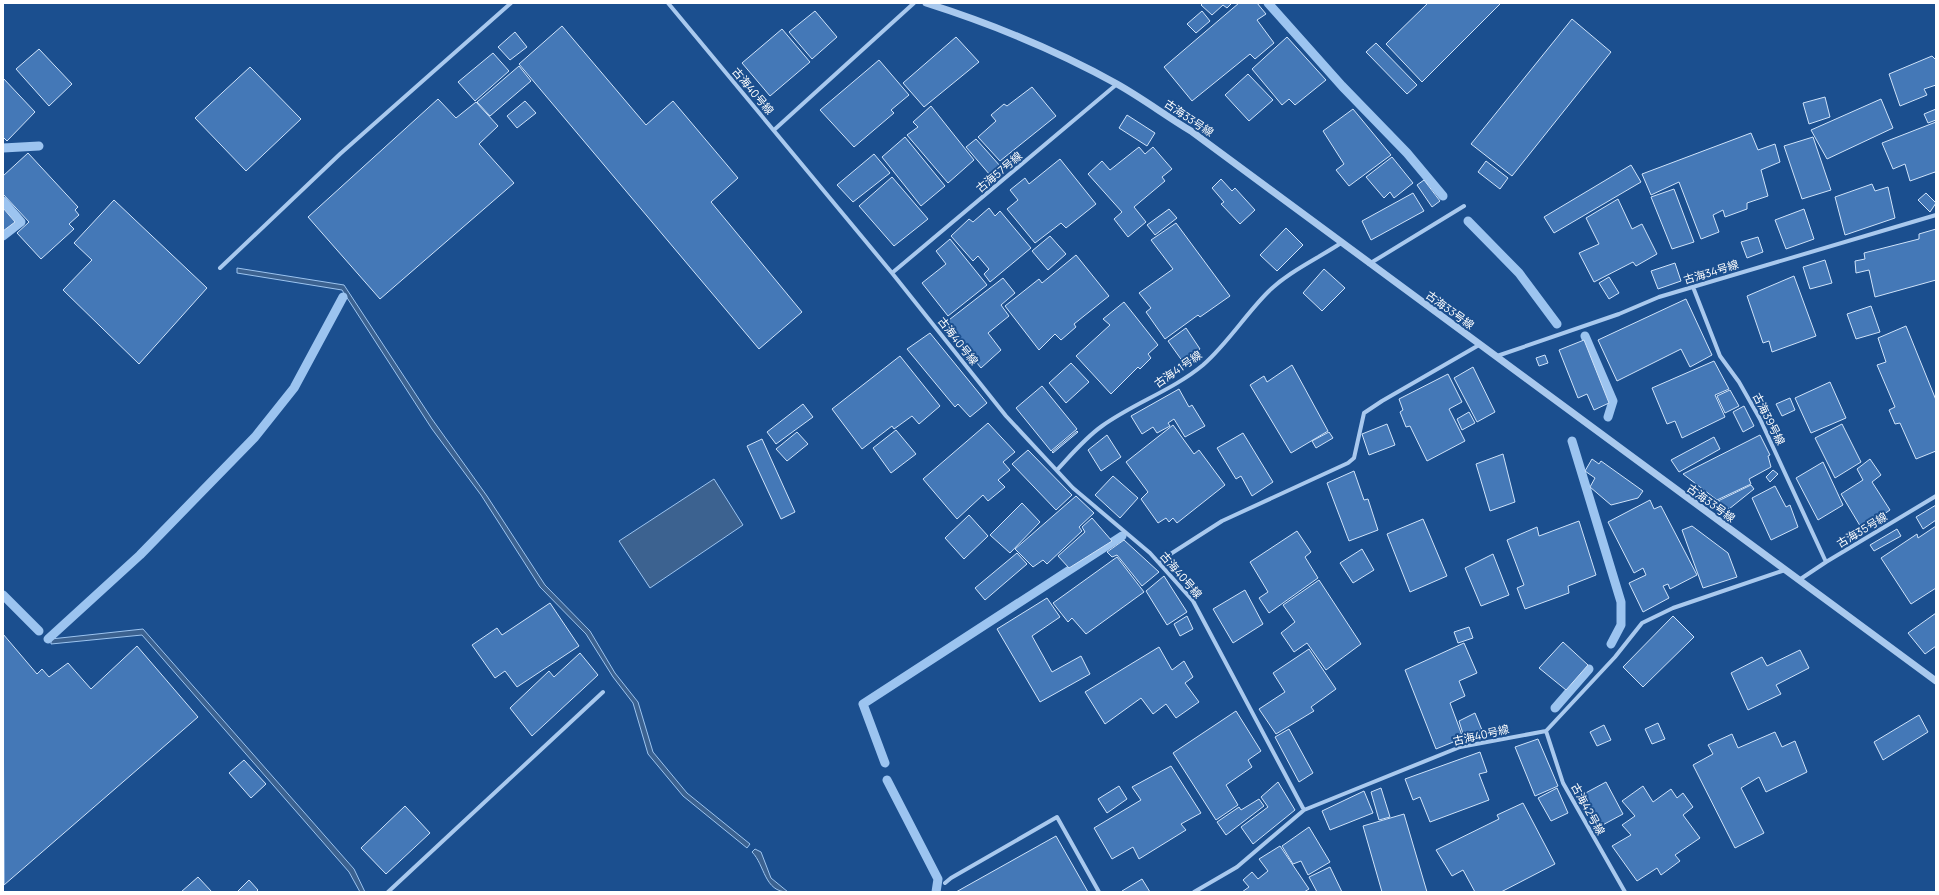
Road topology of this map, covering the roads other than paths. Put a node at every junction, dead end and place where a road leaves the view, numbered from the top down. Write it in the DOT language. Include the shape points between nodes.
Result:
graph roads {
  1 [pos="511,3"];
  2 [pos="668,3"];
  3 [pos="914,3"];
  4 [pos="926,3"];
  5 [pos="1118,84"];
  6 [pos="774,130"];
  7 [pos="1464,206"];
  8 [pos="1936,216"];
  9 [pos="1341,243"];
  10 [pos="1368,264"];
  11 [pos="220,268"];
  12 [pos="892,273"];
  13 [pos="1693,287"];
  14 [pos="1479,345"];
  15 [pos="1495,357"];
  16 [pos="1057,470"];
  17 [pos="1936,496"];
  18 [pos="1158,562"];
  19 [pos="1826,562"];
  20 [pos="1785,570"];
  21 [pos="1799,580"];
  22 [pos="1936,681"];
  23 [pos="603,692"];
  24 [pos="1546,731"];
  25 [pos="1304,810"];
  26 [pos="945,882"];
  27 [pos="388,892"];
  28 [pos="1099,892"];
  29 [pos="1194,892"];
  30 [pos="1625,892"];
  1 -- 11 [label="street" via="340,154"];
  2 -- 6 [label="street, 古海40号線"];
  3 -- 6 [label="street"];
  4 -- 5 [label="street, 古海33号線" via="964,15 1048,49"];
  5 -- 9 [label="street, 古海33号線" via="1191,131"];
  5 -- 12 [label="street, 古海57号線"];
  6 -- 12 [label="street, 古海40号線"];
  7 -- 10 [label="street"];
  8 -- 13 [label="street, 古海34号線"];
  9 -- 10 [label="street, 古海33号線"];
  9 -- 16 [label="street, 古海41号線" via="1269,291 1231,337 1203,365 1103,426 1078,447"];
  10 -- 14 [label="street, 古海33号線"];
  12 -- 16 [label="street, 古海40号線" via="1006,416"];
  13 -- 15 [label="street, 古海34号線"];
  13 -- 19 [label="street, 古海39号線" via="1720,356 1760,419"];
  14 -- 15 [label="street, 古海33号線"];
  14 -- 18 [label="street" via="1364,413 1354,458 1348,463 1222,521"];
  15 -- 20 [label="street, 古海33号線"];
  16 -- 18 [label="street, 古海40号線"];
  17 -- 19 [label="street, 古海35号線"];
  18 -- 25 [label="street, 古海40号線" via="1193,601"];
  19 -- 21 [label="street, 古海35号線"];
  20 -- 21 [label="street, 古海33号線"];
  20 -- 24 [label="street" via="1673,608 1642,623 1615,657"];
  21 -- 22 [label="street, 古海33号線"];
  23 -- 27 [label="street"];
  24 -- 25 [label="street, 古海40号線" via="1460,748"];
  24 -- 30 [label="street, 古海42号線" via="1563,783"];
  25 -- 29 [label="street" via="1236,867"];
  26 -- 28 [label="street" via="1057,817"];
}
